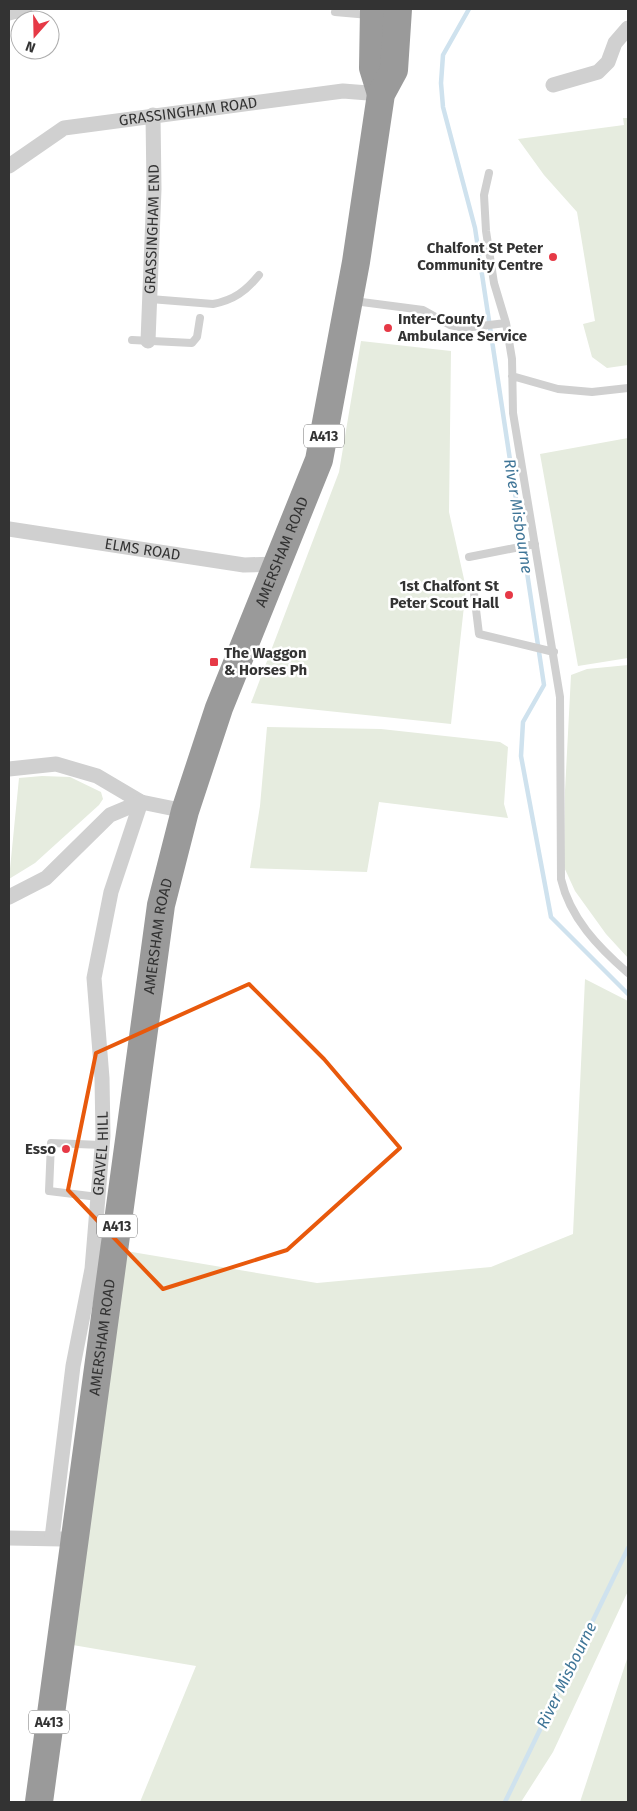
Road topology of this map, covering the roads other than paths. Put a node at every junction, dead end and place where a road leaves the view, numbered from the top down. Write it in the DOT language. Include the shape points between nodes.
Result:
graph roads {
  1 [pos="25,9"];
  2 [pos="336,9"];
  3 [pos="382,11"];
  4 [pos="9,13"];
  5 [pos="628,28"];
  6 [pos="553,85"];
  7 [pos="381,94"];
  8 [pos="153,115"];
  9 [pos="9,166"];
  10 [pos="490,173"];
  11 [pos="259,275"];
  12 [pos="150,299"];
  13 [pos="349,300"];
  14 [pos="200,318"];
  15 [pos="506,323"];
  16 [pos="132,340"];
  17 [pos="148,341"];
  18 [pos="512,376"];
  19 [pos="628,388"];
  20 [pos="9,529"];
  21 [pos="535,544"];
  22 [pos="469,557"];
  23 [pos="276,564"];
  24 [pos="474,593"];
  25 [pos="554,652"];
  26 [pos="9,769"];
  27 [pos="141,802"];
  28 [pos="185,811"];
  29 [pos="9,897"];
  30 [pos="628,973"];
  31 [pos="113,1138"];
  32 [pos="98,1197"];
  33 [pos="9,1538"];
  34 [pos="64,1540"];
  35 [pos="39,1802"];
  1 -- 4 [label="street"];
  2 -- 3 [label="lane" via="335,12"];
  3 -- 7 [label="highway, AMERSHAM ROAD / A413" via="373,68"];
  5 -- 6 [label="street" via="615,43 608,62 598,72"];
  7 -- 8 [label="street, GRASSINGHAM ROAD" via="343,91"];
  7 -- 13 [label="highway, AMERSHAM ROAD / A413"];
  8 -- 9 [label="street, GRASSINGHAM ROAD" via="64,128"];
  8 -- 12 [label="street, GRASSINGHAM END"];
  10 -- 15 [label="lane" via="484,195 486,231 494,283"];
  11 -- 12 [label="lane" via="243,293 222,303"];
  12 -- 17 [label="street, GRASSINGHAM END"];
  13 -- 15 [label="lane" via="423,310 450,325 479,327"];
  13 -- 23 [label="highway, AMERSHAM ROAD / A413" via="319,460"];
  14 -- 17 [label="lane" via="197,337 192,343"];
  15 -- 18 [label="lane"];
  16 -- 17 [label="lane"];
  18 -- 19 [label="lane" via="558,389 592,392"];
  18 -- 21 [label="lane" via="513,413"];
  20 -- 23 [label="street, ELMS ROAD" via="244,565"];
  21 -- 22 [label="lane"];
  21 -- 25 [label="lane"];
  23 -- 28 [label="highway, AMERSHAM ROAD / A413" via="219,708"];
  24 -- 25 [label="lane" via="479,634"];
  25 -- 30 [label="lane" via="561,706 560,826 564,893 589,934"];
  26 -- 27 [label="street" via="56,764 97,776"];
  27 -- 28 [label="street"];
  27 -- 29 [label="street" via="110,815 46,878"];
  27 -- 31 [label="street, GRAVEL HILL" via="112,892 94,978 102,1078"];
  28 -- 31 [label="highway, AMERSHAM ROAD / A413" via="161,905"];
  31 -- 32 [label="street, GRAVEL HILL"];
  31 -- 32 [label="lane" via="51,1142 49,1191"];
  31 -- 34 [label="highway, AMERSHAM ROAD / A413"];
  32 -- 34 [label="street, GRAVEL HILL" via="92,1269 73,1366"];
  33 -- 34 [label="street"];
  34 -- 35 [label="highway, AMERSHAM ROAD / A413"];
}
